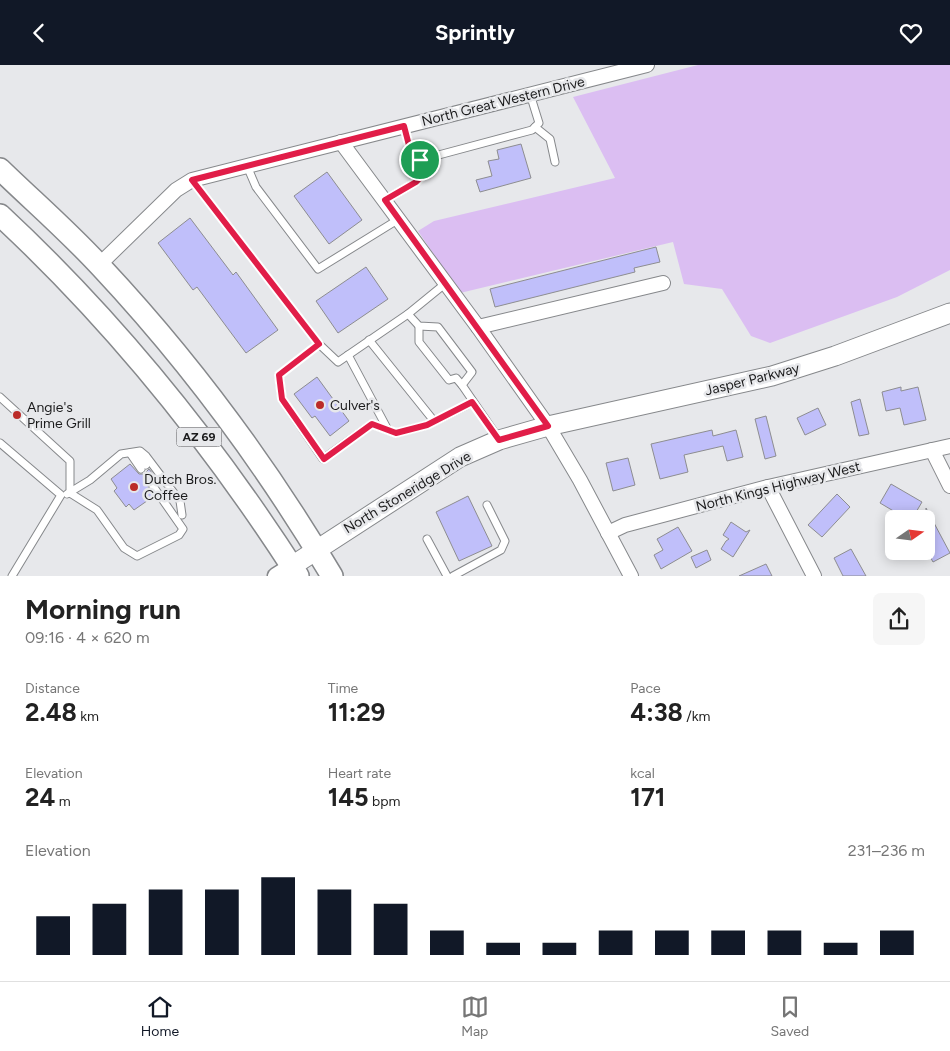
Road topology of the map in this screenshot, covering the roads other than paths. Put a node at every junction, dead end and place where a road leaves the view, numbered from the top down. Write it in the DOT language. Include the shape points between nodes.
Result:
graph roads {
  1 [pos="646,65"];
  2 [pos="530,94"];
  3 [pos="404,126"];
  4 [pos="535,127"];
  5 [pos="342,142"];
  6 [pos="420,160"];
  7 [pos="555,162"];
  8 [pos="247,166"];
  9 [pos="0,169"];
  10 [pos="192,180"];
  11 [pos="385,200"];
  12 [pos="0,215"];
  13 [pos="399,219"];
  14 [pos="99,265"];
  15 [pos="446,283"];
  16 [pos="663,283"];
  17 [pos="950,313"];
  18 [pos="408,314"];
  19 [pos="419,326"];
  20 [pos="478,327"];
  21 [pos="369,340"];
  22 [pos="319,344"];
  23 [pos="348,355"];
  24 [pos="462,385"];
  25 [pos="0,397"];
  26 [pos="472,402"];
  27 [pos="434,421"];
  28 [pos="548,426"];
  29 [pos="388,430"];
  30 [pos="499,440"];
  31 [pos="0,443"];
  32 [pos="950,446"];
  33 [pos="932,450"];
  34 [pos="129,452"];
  35 [pos="144,467"];
  36 [pos="153,486"];
  37 [pos="768,487"];
  38 [pos="950,487"];
  39 [pos="70,493"];
  40 [pos="61,495"];
  41 [pos="487,505"];
  42 [pos="182,515"];
  43 [pos="608,533"];
  44 [pos="427,539"];
  45 [pos="316,549"];
  46 [pos="288,573"];
  47 [pos="12,576"];
  48 [pos="332,576"];
  49 [pos="447,576"];
  50 [pos="453,576"];
  51 [pos="631,576"];
  52 [pos="814,576"];
  1 -- 2 [label="street, North Great Western Drive"];
  2 -- 3 [label="street, North Great Western Drive"];
  2 -- 4 [label="lane" via="539,123"];
  3 -- 5 [label="street, North Great Western Drive"];
  3 -- 6 [label="lane" via="411,153"];
  4 -- 6 [label="lane" via="532,131"];
  4 -- 7 [label="lane" via="550,139"];
  5 -- 8 [label="street, North Great Western Drive"];
  5 -- 11 [label="street"];
  6 -- 11 [label="lane" via="423,175"];
  8 -- 10 [label="street, North Great Western Drive"];
  8 -- 13 [label="lane" via="256,187 318,269"];
  9 -- 14 [label="main road, AZ 69"];
  10 -- 14 [label="street, North Great Western Drive" via="176,190"];
  10 -- 22 [label="lane"];
  11 -- 13 [label="street"];
  12 -- 46 [label="main road, AZ 69" via="98,314 172,401 226,472"];
  13 -- 15 [label="street"];
  14 -- 45 [label="main road, AZ 69" via="163,336 221,408"];
  15 -- 18 [label="lane"];
  15 -- 20 [label="street"];
  16 -- 20 [label="street"];
  17 -- 28 [label="main road, Jasper Parkway" via="772,376"];
  18 -- 19 [label="lane"];
  18 -- 21 [label="lane"];
  19 -- 24 [label="lane" via="419,342 449,380 456,378"];
  19 -- 24 [label="lane" via="438,327 472,372"];
  20 -- 28 [label="street"];
  21 -- 23 [label="lane"];
  21 -- 27 [label="lane"];
  22 -- 23 [label="lane" via="338,362"];
  22 -- 29 [label="lane" via="279,375 282,399 324,459 372,424"];
  23 -- 29 [label="lane"];
  24 -- 26 [label="lane"];
  25 -- 39 [label="lane" via="70,461"];
  26 -- 27 [label="lane"];
  26 -- 30 [label="lane"];
  27 -- 29 [label="lane" via="396,433"];
  28 -- 30 [label="main road, North Stoneridge Drive"];
  28 -- 43 [label="street"];
  30 -- 45 [label="main road, North Stoneridge Drive" via="460,457"];
  31 -- 40 [label="lane"];
  32 -- 33 [label="street, North Kings Highway West"];
  33 -- 37 [label="street, North Kings Highway West"];
  33 -- 38 [label="street"];
  34 -- 35 [label="lane"];
  34 -- 39 [label="lane" via="121,454"];
  34 -- 42 [label="lane" via="140,451 146,456 180,501"];
  36 -- 39 [label="lane" via="183,529 179,535 137,556 124,548 97,509"];
  37 -- 43 [label="street, North Kings Highway West" via="625,525"];
  37 -- 52 [label="street"];
  39 -- 40 [label="lane"];
  40 -- 47 [label="lane"];
  41 -- 50 [label="lane" via="505,541 501,550"];
  43 -- 51 [label="street"];
  44 -- 49 [label="lane"];
  45 -- 46 [label="main road, North Stoneridge Drive"];
  45 -- 48 [label="main road, AZ 69"];
}
